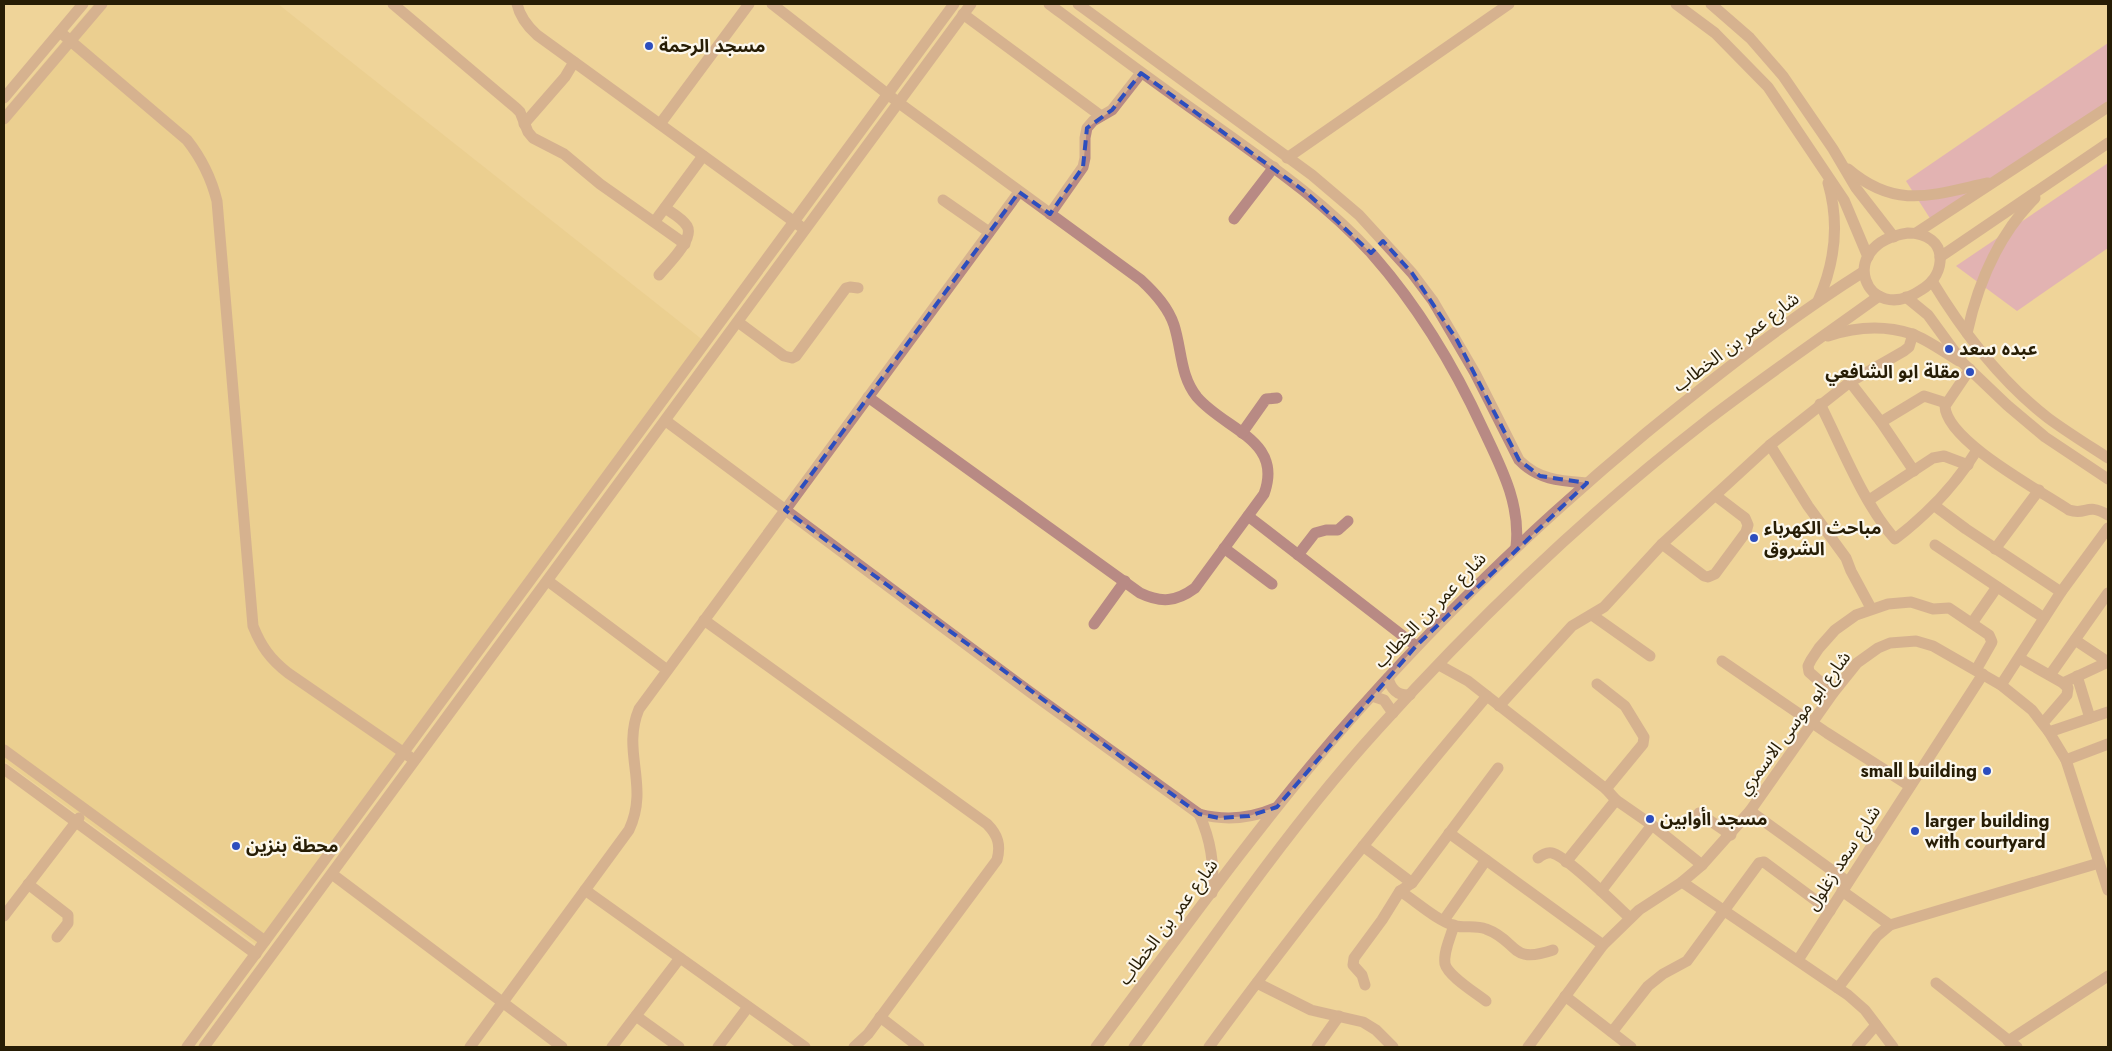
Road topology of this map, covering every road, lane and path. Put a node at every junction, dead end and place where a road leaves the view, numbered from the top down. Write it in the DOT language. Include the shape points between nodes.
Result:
graph roads {
  1 [pos="84,4"];
  2 [pos="102,4"];
  3 [pos="393,4"];
  4 [pos="517,4"];
  5 [pos="749,4"];
  6 [pos="772,4"];
  7 [pos="954,4"];
  8 [pos="971,4"];
  9 [pos="1049,4"];
  10 [pos="1078,4"];
  11 [pos="1509,4"];
  12 [pos="1676,4"];
  13 [pos="1711,4"];
  14 [pos="963,14"];
  15 [pos="1113,30"];
  16 [pos="60,32"];
  17 [pos="1748,36"];
  18 [pos="70,41"];
  19 [pos="1103,44"];
  20 [pos="1734,51"];
  21 [pos="574,62"];
  22 [pos="1141,73"];
  23 [pos="6,91"];
  24 [pos="888,94"];
  25 [pos="899,103"];
  26 [pos="2108,107"];
  27 [pos="1101,116"];
  28 [pos="4,119"];
  29 [pos="524,124"];
  30 [pos="660,124"];
  31 [pos="2108,144"];
  32 [pos="1832,149"];
  33 [pos="703,156"];
  34 [pos="1287,158"];
  35 [pos="1274,167"];
  36 [pos="1826,174"];
  37 [pos="1997,181"];
  38 [pos="2050,183"];
  39 [pos="1019,192"];
  40 [pos="943,200"];
  41 [pos="665,208"];
  42 [pos="1050,214"];
  43 [pos="1234,220"];
  44 [pos="656,221"];
  45 [pos="794,222"];
  46 [pos="806,230"];
  47 [pos="989,232"];
  48 [pos="1916,233"];
  49 [pos="1894,237"];
  50 [pos="1383,241"];
  51 [pos="685,244"];
  52 [pos="1371,253"];
  53 [pos="1868,257"];
  54 [pos="1940,257"];
  55 [pos="1863,272"];
  56 [pos="659,275"];
  57 [pos="1932,280"];
  58 [pos="858,288"];
  59 [pos="1879,296"];
  60 [pos="1906,297"];
  61 [pos="1818,302"];
  62 [pos="738,322"];
  63 [pos="1967,333"];
  64 [pos="1913,334"];
  65 [pos="1820,339"];
  66 [pos="1966,366"];
  67 [pos="1850,382"];
  68 [pos="868,397"];
  69 [pos="1277,398"];
  70 [pos="1946,403"];
  71 [pos="1820,404"];
  72 [pos="666,421"];
  73 [pos="1881,422"];
  74 [pos="1242,434"];
  75 [pos="1770,445"];
  76 [pos="1977,450"];
  77 [pos="2108,458"];
  78 [pos="1968,465"];
  79 [pos="1914,471"];
  80 [pos="2108,479"];
  81 [pos="1587,483"];
  82 [pos="2039,490"];
  83 [pos="1716,496"];
  84 [pos="1869,500"];
  85 [pos="1935,506"];
  86 [pos="785,510"];
  87 [pos="2108,515"];
  88 [pos="1248,516"];
  89 [pos="1348,521"];
  90 [pos="2107,532"];
  91 [pos="1662,544"];
  92 [pos="1935,545"];
  93 [pos="1516,547"];
  94 [pos="1224,548"];
  95 [pos="1996,549"];
  96 [pos="1298,555"];
  97 [pos="548,581"];
  98 [pos="1124,581"];
  99 [pos="1272,584"];
  100 [pos="1997,587"];
  101 [pos="2061,592"];
  102 [pos="2108,593"];
  103 [pos="1871,608"];
  104 [pos="1592,615"];
  105 [pos="2044,618"];
  106 [pos="704,620"];
  107 [pos="1972,623"];
  108 [pos="1094,624"];
  109 [pos="2075,640"];
  110 [pos="1416,646"];
  111 [pos="1650,656"];
  112 [pos="2019,658"];
  113 [pos="1722,661"];
  114 [pos="2108,662"];
  115 [pos="1439,666"];
  116 [pos="667,670"];
  117 [pos="1979,672"];
  118 [pos="2050,675"];
  119 [pos="2077,676"];
  120 [pos="1388,678"];
  121 [pos="2063,683"];
  122 [pos="1597,684"];
  123 [pos="2001,685"];
  124 [pos="1833,693"];
  125 [pos="1410,695"];
  126 [pos="1372,696"];
  127 [pos="1487,696"];
  128 [pos="1500,706"];
  129 [pos="2108,712"];
  130 [pos="1393,713"];
  131 [pos="2090,718"];
  132 [pos="1812,723"];
  133 [pos="2046,727"];
  134 [pos="2108,744"];
  135 [pos="4,750"];
  136 [pos="404,753"];
  137 [pos="2066,760"];
  138 [pos="415,761"];
  139 [pos="1498,768"];
  140 [pos="4,769"];
  141 [pos="1910,786"];
  142 [pos="1606,789"];
  143 [pos="1616,800"];
  144 [pos="1277,807"];
  145 [pos="85,810"];
  146 [pos="1750,811"];
  147 [pos="1699,813"];
  148 [pos="1199,814"];
  149 [pos="76,822"];
  150 [pos="1652,825"];
  151 [pos="1449,833"];
  152 [pos="1731,835"];
  153 [pos="1364,846"];
  154 [pos="1538,858"];
  155 [pos="1486,860"];
  156 [pos="1566,862"];
  157 [pos="1702,865"];
  158 [pos="2103,866"];
  159 [pos="332,874"];
  160 [pos="1682,882"];
  161 [pos="1412,883"];
  162 [pos="28,884"];
  163 [pos="1845,887"];
  164 [pos="585,890"];
  165 [pos="2108,890"];
  166 [pos="1400,891"];
  167 [pos="1601,891"];
  168 [pos="1212,894"];
  169 [pos="1724,911"];
  170 [pos="1830,912"];
  171 [pos="4,916"];
  172 [pos="1630,918"];
  173 [pos="1449,923"];
  174 [pos="1890,925"];
  175 [pos="57,937"];
  176 [pos="265,941"];
  177 [pos="1603,945"];
  178 [pos="1553,950"];
  179 [pos="256,954"];
  180 [pos="680,958"];
  181 [pos="1798,960"];
  182 [pos="2108,976"];
  183 [pos="1257,983"];
  184 [pos="1936,983"];
  185 [pos="1365,985"];
  186 [pos="1838,988"];
  187 [pos="1565,996"];
  188 [pos="1486,1000"];
  189 [pos="502,1004"];
  190 [pos="748,1007"];
  191 [pos="636,1016"];
  192 [pos="1339,1016"];
  193 [pos="880,1017"];
  194 [pos="1876,1025"];
  195 [pos="1612,1032"];
  196 [pos="2013,1044"];
  197 [pos="187,1047"];
  198 [pos="204,1047"];
  199 [pos="470,1047"];
  200 [pos="562,1047"];
  201 [pos="612,1047"];
  202 [pos="679,1047"];
  203 [pos="718,1047"];
  204 [pos="805,1047"];
  205 [pos="854,1047"];
  206 [pos="919,1047"];
  207 [pos="1096,1047"];
  208 [pos="1134,1047"];
  209 [pos="1209,1047"];
  210 [pos="1318,1047"];
  211 [pos="1392,1047"];
  212 [pos="1528,1047"];
  213 [pos="1631,1047"];
  214 [pos="1857,1047"];
  215 [pos="1893,1047"];
  1 -- 16 [label="street"];
  2 -- 18 [label="street"];
  3 -- 29 [label="street" via="516,108"];
  4 -- 21 [label="street" via="526,26"];
  5 -- 30 [label="street"];
  6 -- 24 [label="street"];
  7 -- 24 [label="street"];
  8 -- 14 [label="street"];
  9 -- 19 [label="street"];
  10 -- 15 [label="street"];
  11 -- 34 [label="street"];
  12 -- 20 [label="street"];
  13 -- 17 [label="street"];
  14 -- 25 [label="street"];
  14 -- 27 [label="street"];
  15 -- 19 [label="street"];
  15 -- 34 [label="street"];
  16 -- 18 [label="street"];
  16 -- 23 [label="street"];
  17 -- 20 [label="street"];
  17 -- 32 [label="street" via="1782,76"];
  18 -- 28 [label="street"];
  18 -- 136 [label="street" via="187,140 201,157 211,180 217,201 253,626 260,644 288,673"];
  19 -- 22 [label="street"];
  20 -- 36 [label="street" via="1769,88"];
  21 -- 29 [label="street"];
  21 -- 30 [label="street"];
  22 -- 27 [label="street" via="1112,110"];
  22 -- 35 [label="street"];
  24 -- 25 [label="street"];
  24 -- 45 [label="street"];
  25 -- 39 [label="street"];
  25 -- 46 [label="street"];
  26 -- 37 [label="street"];
  27 -- 42 [label="street" via="1087,128 1083,167"];
  29 -- 44 [label="street" via="533,138 564,154 605,188"];
  30 -- 33 [label="street"];
  31 -- 38 [label="street"];
  32 -- 37 [label="street" via="1862,181 1882,192 1927,196"];
  32 -- 49 [label="street" via="1856,188"];
  33 -- 41 [label="street"];
  33 -- 45 [label="street"];
  34 -- 50 [label="street" via="1336,194"];
  35 -- 43 [label="street"];
  35 -- 52 [label="street" via="1338,220"];
  36 -- 53 [label="street" via="1844,200"];
  36 -- 61 [label="street" via="1832,195 1835,239 1832,261"];
  37 -- 48 [label="street"];
  38 -- 54 [label="street"];
  38 -- 63 [label="street" via="2016,220 1998,247 1980,285"];
  39 -- 42 [label="street"];
  39 -- 47 [label="street"];
  40 -- 47 [label="street"];
  41 -- 44 [label="street"];
  41 -- 51 [label="street" via="688,227"];
  42 -- 74 [label="street" via="1153,290 1174,326 1191,388 1206,405"];
  44 -- 51 [label="street"];
  45 -- 46 [label="street"];
  45 -- 136 [label="street"];
  46 -- 62 [label="street"];
  47 -- 68 [label="street"];
  48 -- 49 [label="street"];
  48 -- 54 [label="street" via="1933,241"];
  49 -- 53 [label="street"];
  50 -- 52 [label="street"];
  50 -- 81 [label="street" via="1433,301 1475,373 1519,460 1540,476 1555,481"];
  51 -- 56 [label="street"];
  52 -- 93 [label="street" via="1412,304 1467,395 1515,505 1518,518"];
  53 -- 55 [label="street"];
  54 -- 57 [label="street" via="1939,268"];
  55 -- 59 [label="street" via="1866,284"];
  55 -- 61 [label="street, شارع عمر بن الخطاب"];
  57 -- 60 [label="street" via="1920,291"];
  57 -- 63 [label="street"];
  58 -- 62 [label="street" via="846,288 792,358 784,356"];
  59 -- 60 [label="street"];
  59 -- 65 [label="street"];
  60 -- 66 [label="street" via="1928,314"];
  61 -- 81 [label="street, شارع عمر بن الخطاب" via="1723,371"];
  62 -- 72 [label="street"];
  63 -- 77 [label="street" via="1998,372 2030,403 2068,433"];
  64 -- 65 [label="street" via="1870,328"];
  64 -- 66 [label="street"];
  64 -- 67 [label="street" via="1909,347 1904,351"];
  65 -- 115 [label="street" via="1704,423 1609,500 1534,569"];
  66 -- 70 [label="street"];
  66 -- 80 [label="street" via="2032,427"];
  67 -- 71 [label="street"];
  67 -- 73 [label="street"];
  68 -- 86 [label="street"];
  68 -- 98 [label="street"];
  69 -- 74 [label="street" via="1266,400"];
  70 -- 73 [label="street" via="1924,396"];
  70 -- 76 [label="street" via="1945,409 1956,429"];
  71 -- 75 [label="street"];
  71 -- 84 [label="street"];
  72 -- 86 [label="street"];
  72 -- 97 [label="street"];
  73 -- 79 [label="street"];
  74 -- 88 [label="street" via="1259,447 1269,470 1264,494"];
  75 -- 83 [label="street"];
  75 -- 103 [label="street" via="1808,506 1846,558"];
  76 -- 78 [label="street"];
  76 -- 82 [label="street"];
  78 -- 79 [label="street" via="1938,457"];
  78 -- 85 [label="street"];
  79 -- 84 [label="street"];
  81 -- 93 [label="street, شارع عمر بن الخطاب"];
  82 -- 87 [label="street" via="2069,510 2078,512 2092,508"];
  82 -- 95 [label="street"];
  83 -- 91 [label="street"];
  83 -- 91 [label="street" via="1745,518 1748,525 1715,574 1704,576"];
  84 -- 85 [label="street" via="1895,539"];
  85 -- 95 [label="street"];
  86 -- 106 [label="street"];
  86 -- 148 [label="street"];
  88 -- 94 [label="street"];
  88 -- 96 [label="street"];
  89 -- 96 [label="street" via="1338,530 1315,533"];
  90 -- 101 [label="street"];
  91 -- 104 [label="street"];
  92 -- 100 [label="street"];
  93 -- 110 [label="street, شارع عمر بن الخطاب"];
  94 -- 98 [label="street" via="1195,588 1183,597 1168,601 1154,599"];
  94 -- 99 [label="street"];
  95 -- 101 [label="street"];
  96 -- 110 [label="street"];
  97 -- 116 [label="street"];
  97 -- 138 [label="street"];
  98 -- 108 [label="street"];
  100 -- 105 [label="street"];
  100 -- 107 [label="street"];
  101 -- 105 [label="street"];
  102 -- 109 [label="street"];
  103 -- 107 [label="street" via="1911,602 1933,609 1949,608"];
  103 -- 124 [label="street" via="1835,630 1808,666 1812,677"];
  104 -- 111 [label="street"];
  104 -- 128 [label="street" via="1572,626"];
  105 -- 112 [label="street"];
  106 -- 116 [label="street"];
  106 -- 193 [label="street" via="987,824 999,840 997,860"];
  107 -- 117 [label="street, شارع سعد زغلول" via="1992,639"];
  109 -- 114 [label="street"];
  109 -- 118 [label="street"];
  110 -- 120 [label="street, شارع عمر بن الخطاب"];
  112 -- 118 [label="street"];
  112 -- 123 [label="street"];
  113 -- 132 [label="street"];
  114 -- 119 [label="street"];
  115 -- 125 [label="street"];
  115 -- 127 [label="street" via="1468,681"];
  116 -- 164 [label="street" via="634,720 632,745 638,792 635,818"];
  117 -- 123 [label="street, شارع ابو موسى الاسمري"];
  117 -- 124 [label="street, شارع ابو موسى الاسمري" via="1929,644 1903,641 1867,654"];
  117 -- 141 [label="street, شارع سعد زغلول"];
  118 -- 121 [label="street"];
  119 -- 121 [label="street"];
  119 -- 131 [label="street"];
  120 -- 125 [label="street" via="1396,692"];
  120 -- 126 [label="street, شارع عمر بن الخطاب"];
  121 -- 133 [label="street" via="2068,688 2067,695"];
  122 -- 142 [label="street" via="1626,706 1644,737 1643,744"];
  123 -- 133 [label="street, شارع ابو موسى الاسمري"];
  124 -- 132 [label="street, شارع ابو موسى الاسمري"];
  125 -- 130 [label="street"];
  126 -- 130 [label="street" via="1384,700"];
  126 -- 144 [label="street, شارع عمر بن الخطاب"];
  127 -- 128 [label="street"];
  127 -- 153 [label="street"];
  128 -- 142 [label="street"];
  129 -- 131 [label="street"];
  130 -- 208 [label="street" via="1275,855"];
  131 -- 133 [label="street"];
  132 -- 141 [label="street"];
  132 -- 146 [label="street, شارع ابو موسى الاسمري"];
  133 -- 137 [label="street, شارع ابو موسى الاسمري"];
  134 -- 137 [label="street"];
  135 -- 145 [label="street"];
  136 -- 138 [label="street"];
  136 -- 176 [label="street"];
  137 -- 158 [label="street, شارع ابو موسى الاسمري"];
  138 -- 159 [label="street"];
  139 -- 151 [label="street"];
  140 -- 149 [label="street"];
  141 -- 163 [label="street, شارع سعد زغلول"];
  142 -- 143 [label="street"];
  143 -- 150 [label="street"];
  143 -- 156 [label="street"];
  144 -- 148 [label="street" via="1239,818"];
  144 -- 168 [label="street, شارع عمر بن الخطاب"];
  145 -- 149 [label="street"];
  145 -- 176 [label="street"];
  146 -- 152 [label="street, شارع ابو موسى الاسمري"];
  146 -- 163 [label="street"];
  147 -- 152 [label="street"];
  148 -- 168 [label="street" via="1211,849"];
  149 -- 162 [label="street"];
  149 -- 179 [label="street"];
  150 -- 157 [label="street"];
  150 -- 167 [label="street"];
  151 -- 155 [label="street"];
  151 -- 161 [label="street"];
  152 -- 157 [label="street, شارع ابو موسى الاسمري"];
  153 -- 161 [label="street"];
  153 -- 183 [label="street"];
  154 -- 156 [label="street" via="1551,853"];
  155 -- 173 [label="street"];
  155 -- 177 [label="street"];
  156 -- 167 [label="street"];
  157 -- 160 [label="street, شارع ابو موسى الاسمري"];
  158 -- 165 [label="street, شارع ابو موسى الاسمري"];
  158 -- 174 [label="street"];
  159 -- 189 [label="street"];
  159 -- 198 [label="street"];
  160 -- 169 [label="street"];
  160 -- 172 [label="street, شارع ابو موسى الاسمري"];
  161 -- 166 [label="street"];
  162 -- 171 [label="street"];
  162 -- 175 [label="street" via="68,915 68,923"];
  163 -- 170 [label="street, شارع سعد زغلول"];
  163 -- 174 [label="street"];
  164 -- 180 [label="street"];
  164 -- 189 [label="street"];
  166 -- 173 [label="street"];
  166 -- 185 [label="street" via="1352,961"];
  167 -- 172 [label="street"];
  168 -- 207 [label="street, شارع عمر بن الخطاب"];
  169 -- 170 [label="street" via="1762,862"];
  169 -- 181 [label="street"];
  169 -- 195 [label="street" via="1687,961 1648,986"];
  170 -- 181 [label="street, شارع سعد زغلول"];
  172 -- 177 [label="street, شارع ابو موسى الاسمري"];
  173 -- 178 [label="street" via="1485,928 1523,955 1537,956"];
  173 -- 188 [label="street" via="1445,963 1451,973"];
  174 -- 186 [label="street" via="1877,936"];
  176 -- 179 [label="street"];
  177 -- 187 [label="street, شارع ابو موسى الاسمري"];
  179 -- 197 [label="street"];
  180 -- 190 [label="street"];
  180 -- 191 [label="street"];
  181 -- 186 [label="street"];
  182 -- 196 [label="street"];
  183 -- 192 [label="street" via="1311,1010"];
  183 -- 209 [label="street"];
  184 -- 196 [label="street"];
  186 -- 194 [label="street" via="1856,1001"];
  187 -- 195 [label="street"];
  187 -- 212 [label="street, شارع ابو موسى الاسمري"];
  189 -- 199 [label="street"];
  189 -- 200 [label="street"];
  190 -- 203 [label="street"];
  190 -- 204 [label="street"];
  191 -- 201 [label="street"];
  191 -- 202 [label="street"];
  192 -- 210 [label="street"];
  192 -- 211 [label="street" via="1370,1026"];
  193 -- 205 [label="street"];
  193 -- 206 [label="street"];
  194 -- 214 [label="street"];
  194 -- 215 [label="street"];
  195 -- 213 [label="street"];
}
